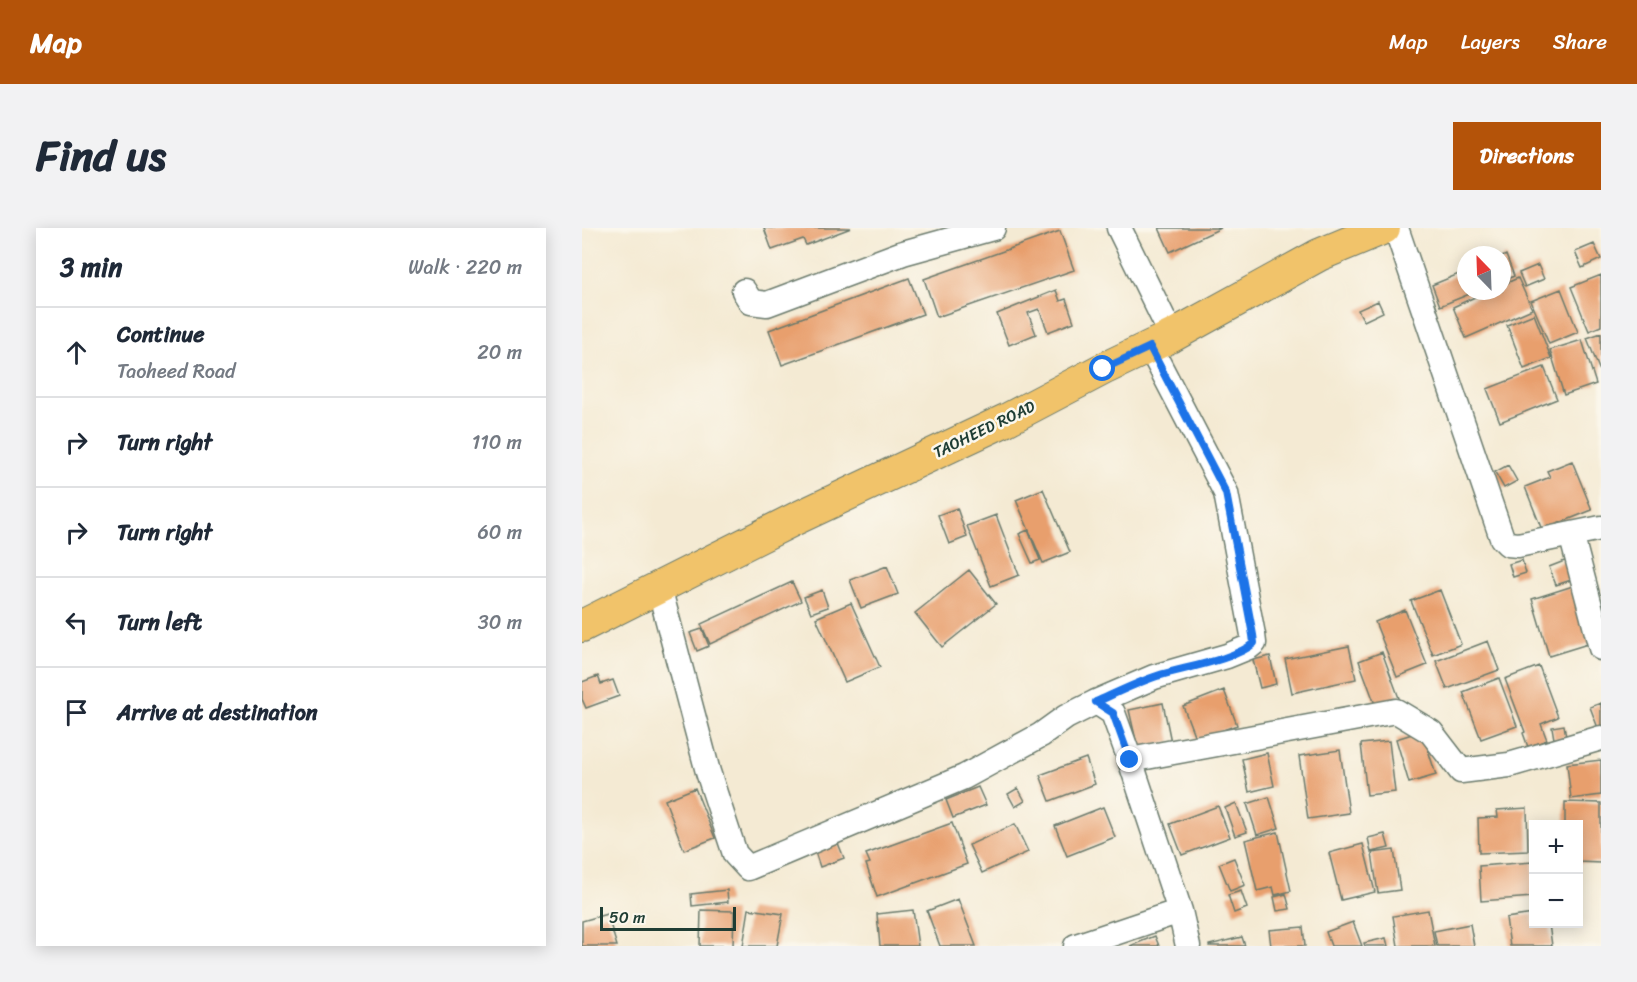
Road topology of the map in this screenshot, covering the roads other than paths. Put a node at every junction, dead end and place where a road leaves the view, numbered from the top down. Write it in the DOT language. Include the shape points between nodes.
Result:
graph roads {
  1 [pos="993,228"];
  2 [pos="1119,228"];
  3 [pos="1384,228"];
  4 [pos="1396,228"];
  5 [pos="744,291"];
  6 [pos="1161,341"];
  7 [pos="1601,528"];
  8 [pos="1571,534"];
  9 [pos="659,587"];
  10 [pos="582,626"];
  11 [pos="1601,648"];
  12 [pos="1096,702"];
  13 [pos="1601,738"];
  14 [pos="1130,760"];
  15 [pos="1180,911"];
  16 [pos="1076,946"];
  17 [pos="1188,946"];
  1 -- 5 [label="street" via="903,254 767,304 751,302"];
  2 -- 6 [label="street"];
  3 -- 6 [label="main road, TAOHEED ROAD" via="1319,255"];
  4 -- 8 [label="street" via="1502,538 1518,546"];
  6 -- 9 [label="main road, TAOHEED ROAD"];
  6 -- 12 [label="street" via="1226,493 1254,643 1227,657 1154,677"];
  7 -- 8 [label="street"];
  8 -- 11 [label="street"];
  9 -- 10 [label="main road, TAOHEED ROAD"];
  9 -- 12 [label="street" via="708,772 735,854 748,868 964,777"];
  12 -- 14 [label="street" via="1113,713"];
  13 -- 14 [label="street" via="1509,765 1461,771 1431,732 1396,711"];
  14 -- 15 [label="street"];
  15 -- 16 [label="street"];
  15 -- 17 [label="street"];
}
